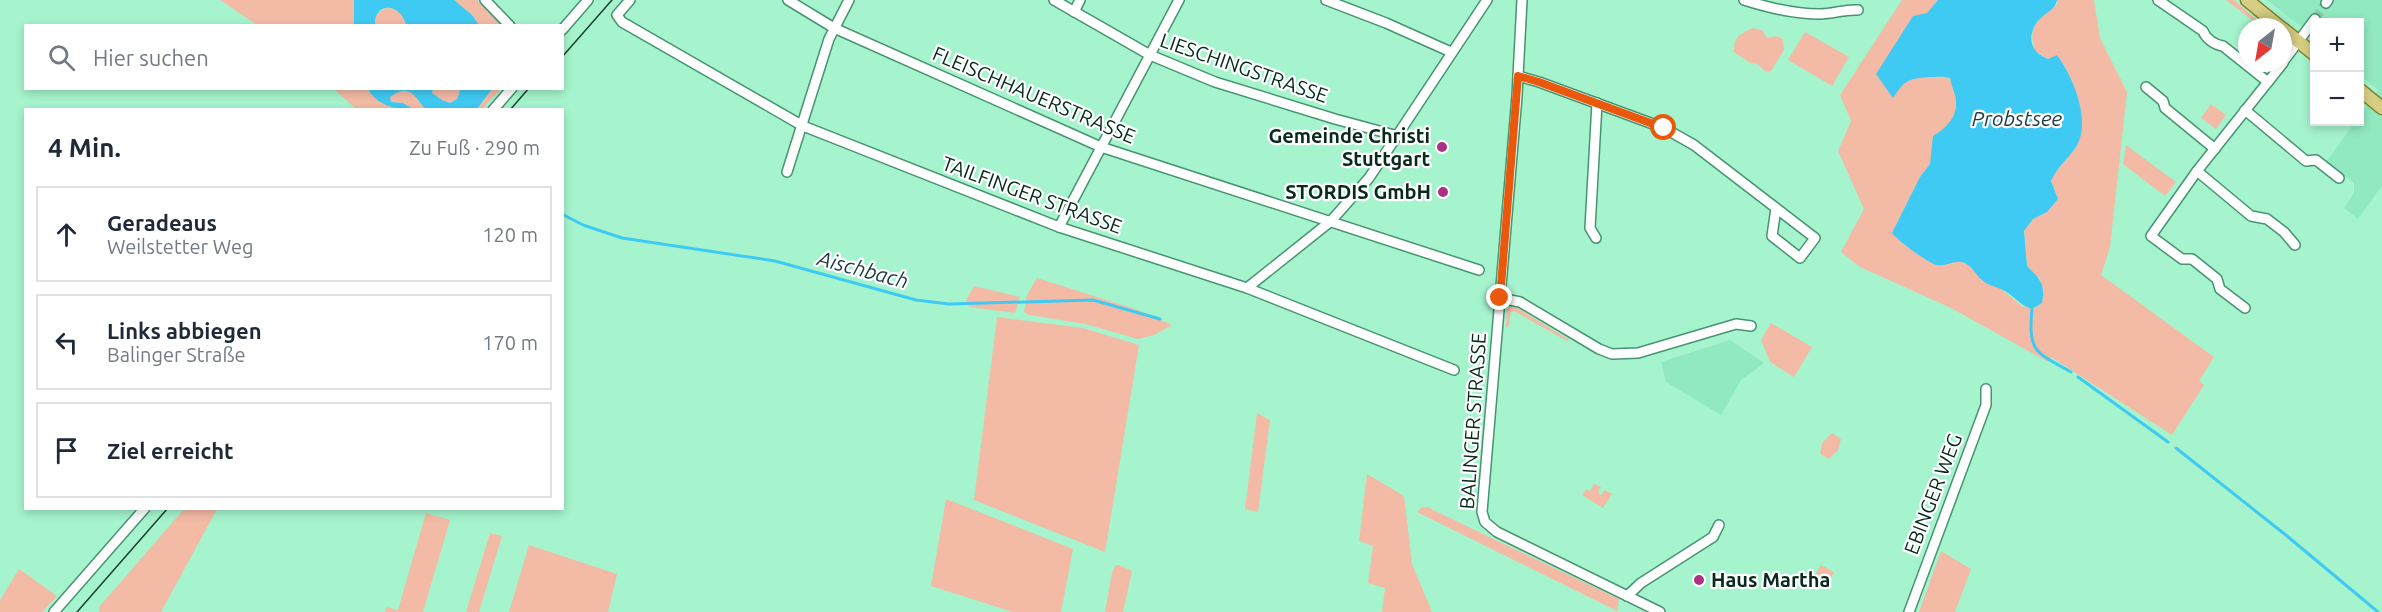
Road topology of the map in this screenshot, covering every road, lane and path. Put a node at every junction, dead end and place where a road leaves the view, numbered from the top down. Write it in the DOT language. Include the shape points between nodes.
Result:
graph roads {
  1 [pos="485,0"];
  2 [pos="588,0"];
  3 [pos="630,0"];
  4 [pos="788,0"];
  5 [pos="849,0"];
  6 [pos="1054,0"];
  7 [pos="1080,0"];
  8 [pos="1179,0"];
  9 [pos="1326,0"];
  10 [pos="1486,0"];
  11 [pos="1522,0"];
  12 [pos="1744,0"];
  13 [pos="2158,0"];
  14 [pos="2247,0"];
  15 [pos="1858,10"];
  16 [pos="1074,12"];
  17 [pos="2270,18"];
  18 [pos="508,24"];
  19 [pos="2310,26"];
  20 [pos="564,28"];
  21 [pos="834,28"];
  22 [pos="2292,37"];
  23 [pos="2298,42"];
  24 [pos="2292,50"];
  25 [pos="2310,51"];
  26 [pos="1451,52"];
  27 [pos="1150,55"];
  28 [pos="2276,72"];
  29 [pos="1518,76"];
  30 [pos="2268,82"];
  31 [pos="2146,87"];
  32 [pos="510,90"];
  33 [pos="2364,93"];
  34 [pos="1597,103"];
  35 [pos="495,108"];
  36 [pos="2382,108"];
  37 [pos="2245,110"];
  38 [pos="803,126"];
  39 [pos="1398,136"];
  40 [pos="1101,147"];
  41 [pos="2215,149"];
  42 [pos="2197,171"];
  43 [pos="787,172"];
  44 [pos="2338,178"];
  45 [pos="1776,208"];
  46 [pos="1331,221"];
  47 [pos="1059,227"];
  48 [pos="1596,238"];
  49 [pos="2295,245"];
  50 [pos="1479,270"];
  51 [pos="1247,288"];
  52 [pos="1500,298"];
  53 [pos="2245,308"];
  54 [pos="1751,326"];
  55 [pos="1454,370"];
  56 [pos="1986,388"];
  57 [pos="142,510"];
  58 [pos="1719,525"];
  59 [pos="1627,596"];
  60 [pos="54,612"];
  61 [pos="1659,612"];
  62 [pos="1909,612"];
  1 -- 18 [label="street"];
  2 -- 20 [label="street"];
  3 -- 38 [label="street, TAILFINGER STRASSE" via="617,15 622,22"];
  4 -- 21 [label="street, FLEISCHHAUERSTRASSE"];
  5 -- 21 [label="street"];
  6 -- 16 [label="street, LIESCHINGSTRASSE"];
  7 -- 16 [label="street"];
  8 -- 27 [label="street"];
  9 -- 26 [label="street"];
  10 -- 26 [label="street"];
  11 -- 29 [label="street, BALINGER STRASSE"];
  12 -- 15 [label="street" via="1803,14"];
  13 -- 30 [label="street"];
  14 -- 17 [label="main road"];
  16 -- 27 [label="street, LIESCHINGSTRASSE"];
  19 -- 23 [label="street"];
  21 -- 38 [label="street"];
  21 -- 40 [label="street, FLEISCHHAUERSTRASSE"];
  22 -- 23 [label="main road"];
  23 -- 24 [label="street"];
  23 -- 25 [label="main road"];
  26 -- 39 [label="street"];
  27 -- 39 [label="street, LIESCHINGSTRASSE" via="1215,82"];
  27 -- 40 [label="street"];
  28 -- 30 [label="street"];
  29 -- 34 [label="street"];
  29 -- 52 [label="street, BALINGER STRASSE"];
  30 -- 37 [label="street"];
  31 -- 41 [label="street" via="2163,101 2164,108"];
  32 -- 35 [label="street"];
  33 -- 36 [label="main road"];
  34 -- 45 [label="street" via="1664,128 1694,145"];
  34 -- 48 [label="street" via="1590,228"];
  37 -- 41 [label="street"];
  37 -- 44 [label="street" via="2306,161 2316,160"];
  38 -- 43 [label="street"];
  38 -- 47 [label="street, TAILFINGER STRASSE"];
  39 -- 46 [label="street" via="1369,178"];
  40 -- 46 [label="street, FLEISCHHAUERSTRASSE"];
  40 -- 47 [label="street"];
  41 -- 42 [label="street"];
  42 -- 49 [label="street" via="2251,216 2267,219"];
  42 -- 53 [label="street" via="2151,236 2182,259 2192,259 2217,279 2220,289"];
  45 -- 45 [label="street" via="1815,238 1800,258 1772,236"];
  46 -- 50 [label="street, FLEISCHHAUERSTRASSE"];
  46 -- 51 [label="street"];
  47 -- 51 [label="street, TAILFINGER STRASSE"];
  51 -- 55 [label="street, TAILFINGER STRASSE"];
  52 -- 54 [label="street" via="1520,302 1612,354 1638,353 1736,324"];
  52 -- 59 [label="street, BALINGER STRASSE" via="1482,512 1485,522 1497,532"];
  56 -- 62 [label="street, EBINGER WEG" via="1986,405"];
  57 -- 60 [label="street"];
  58 -- 59 [label="street" via="1713,537"];
  59 -- 61 [label="street"];
}
